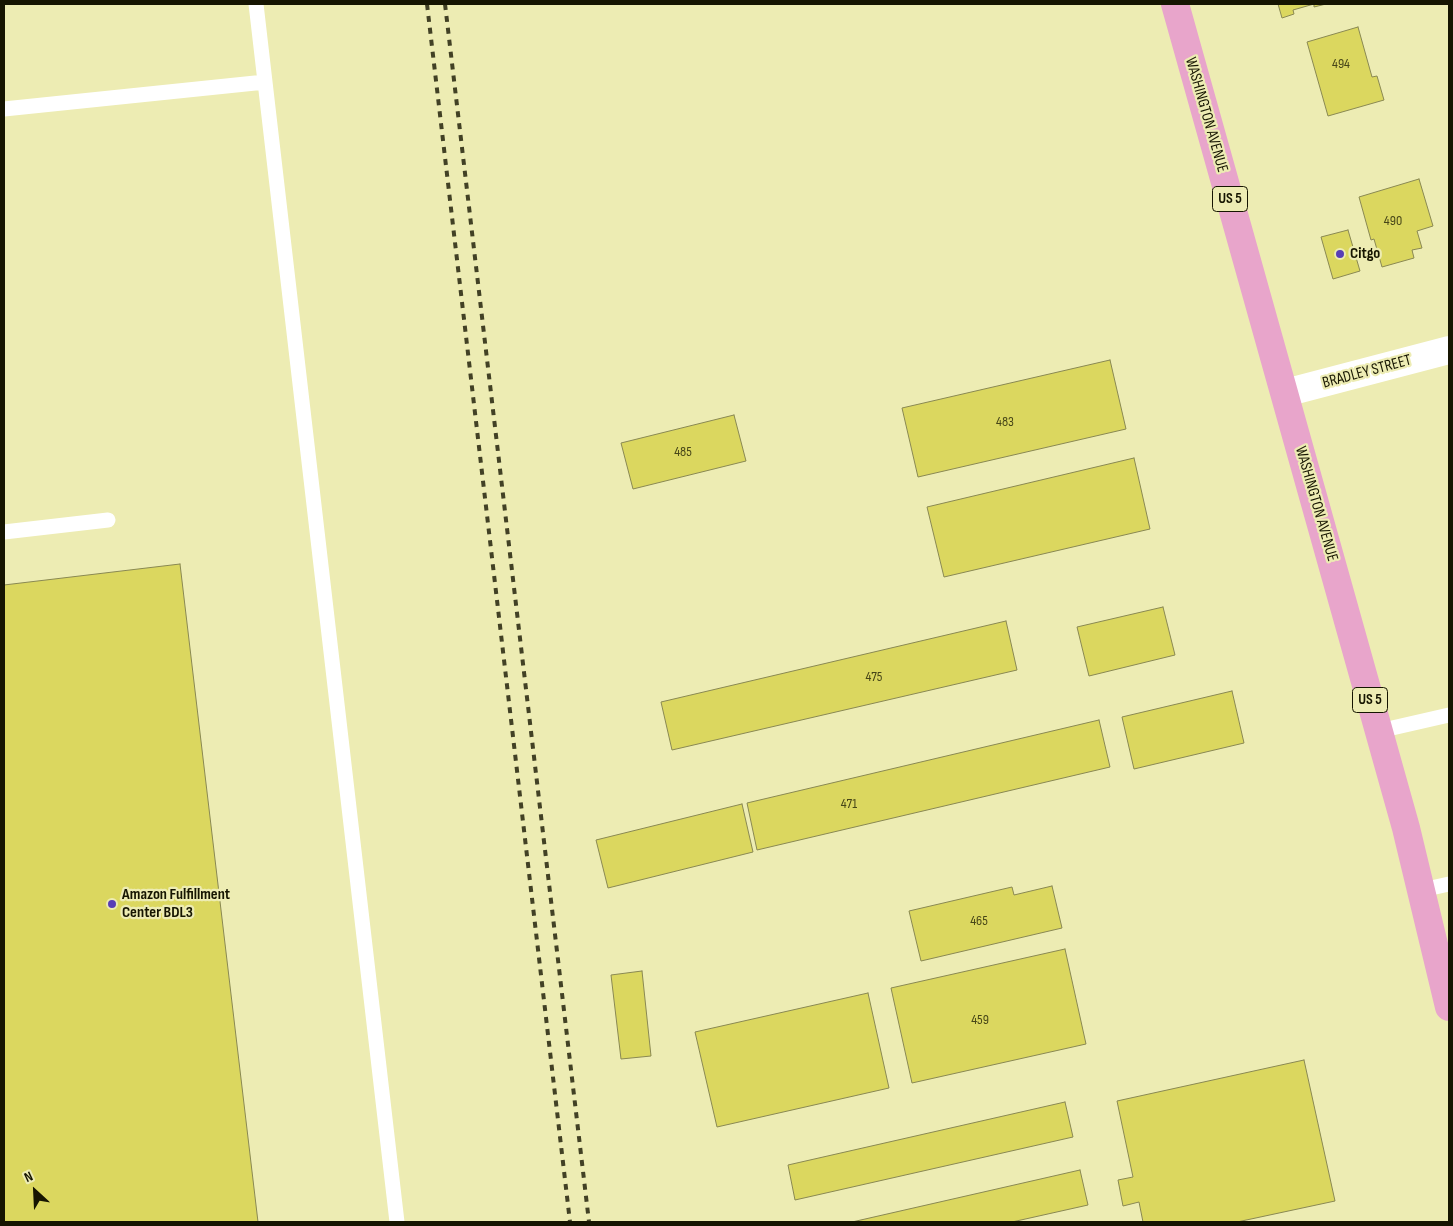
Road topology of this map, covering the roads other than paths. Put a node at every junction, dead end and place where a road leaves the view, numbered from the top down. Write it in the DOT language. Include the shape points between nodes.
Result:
graph roads {
  1 [pos="256,4"];
  2 [pos="1175,4"];
  3 [pos="265,82"];
  4 [pos="4,109"];
  5 [pos="1449,350"];
  6 [pos="1285,394"];
  7 [pos="108,520"];
  8 [pos="4,532"];
  9 [pos="1449,715"];
  10 [pos="1379,731"];
  11 [pos="1449,884"];
  12 [pos="1422,890"];
  13 [pos="1449,1007"];
  14 [pos="397,1222"];
  1 -- 3 [label="lane"];
  2 -- 6 [label="main road, WASHINGTON AVENUE / US 5"];
  3 -- 4 [label="lane"];
  3 -- 14 [label="lane"];
  5 -- 6 [label="street, BRADLEY STREET"];
  6 -- 10 [label="main road, WASHINGTON AVENUE / US 5"];
  7 -- 8 [label="lane"];
  9 -- 10 [label="lane"];
  10 -- 12 [label="main road, WASHINGTON AVENUE / US 5"];
  11 -- 12 [label="lane"];
  12 -- 13 [label="main road, WASHINGTON AVENUE / US 5"];
}
